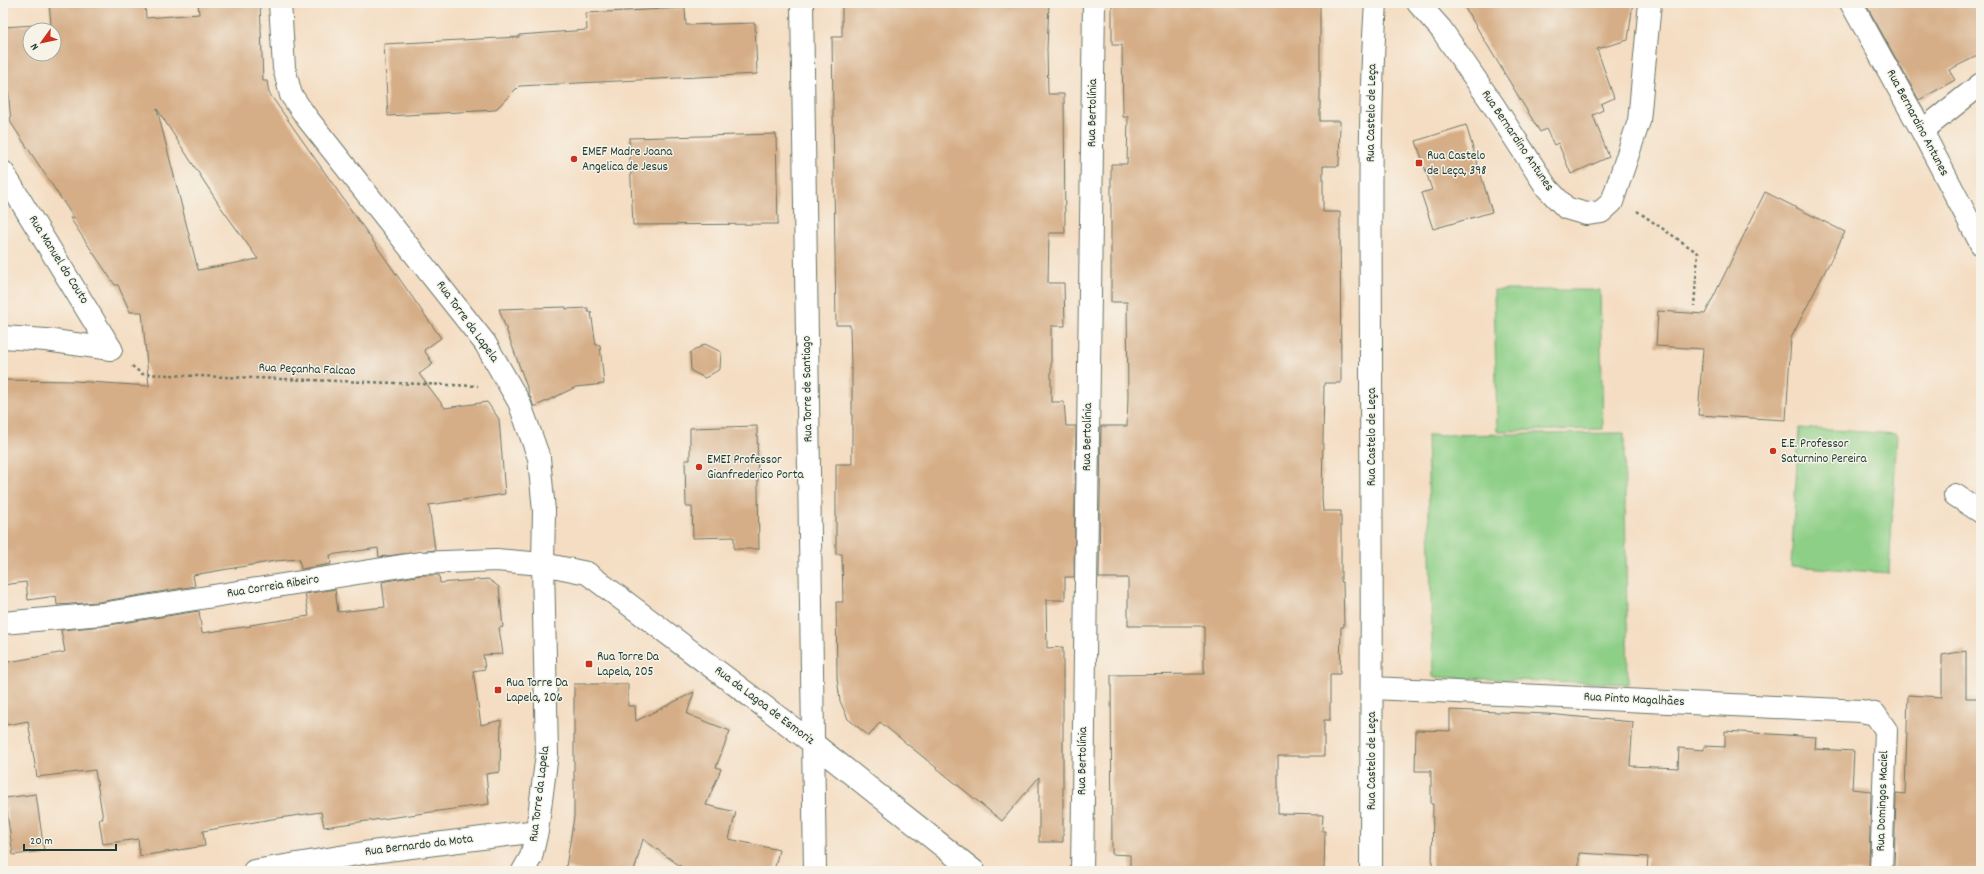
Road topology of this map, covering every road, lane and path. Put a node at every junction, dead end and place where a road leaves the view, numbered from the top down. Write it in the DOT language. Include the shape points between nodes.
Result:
graph roads {
  1 [pos="280,3"];
  2 [pos="802,3"];
  3 [pos="1094,3"];
  4 [pos="1376,3"];
  5 [pos="1418,3"];
  6 [pos="1650,3"];
  7 [pos="1851,3"];
  8 [pos="1981,84"];
  9 [pos="1922,131"];
  10 [pos="3,172"];
  11 [pos="1615,195"];
  12 [pos="1981,244"];
  13 [pos="1694,306"];
  14 [pos="3,337"];
  15 [pos="111,349"];
  16 [pos="511,387"];
  17 [pos="1955,495"];
  18 [pos="1981,512"];
  19 [pos="543,564"];
  20 [pos="3,623"];
  21 [pos="1372,688"];
  22 [pos="1886,730"];
  23 [pos="814,744"];
  24 [pos="537,831"];
  25 [pos="254,871"];
  26 [pos="523,871"];
  27 [pos="815,871"];
  28 [pos="974,871"];
  29 [pos="1082,871"];
  30 [pos="1371,871"];
  31 [pos="1881,871"];
  1 -- 16 [label="street, Rua Torre da Lapela" via="284,68 291,95 485,343"];
  2 -- 23 [label="street, Rua Torre de Santiago"];
  3 -- 29 [label="street, Rua Bertolínia"];
  4 -- 21 [label="street, Rua Castelo de Leça" via="1371,159"];
  5 -- 11 [label="street, Rua Bernardino Antunes" via="1441,29 1547,188 1566,208 1586,214 1601,212 1612,202"];
  6 -- 11 [label="street, Rua Bernardino Antunes" via="1639,121"];
  7 -- 9 [label="street, Rua Bernardino Antunes"];
  8 -- 9 [label="street"];
  9 -- 12 [label="street, Rua Bernardino Antunes"];
  10 -- 15 [label="street, Rua Manuel do Couto"];
  11 -- 13 [label="path" via="1698,253"];
  14 -- 15 [label="street"];
  15 -- 16 [label="path, Rua Peçanha Falcao" via="142,374"];
  16 -- 19 [label="street, Rua Torre da Lapela" via="539,458 544,511"];
  17 -- 18 [label="street"];
  19 -- 20 [label="street, Rua Correia Ribeiro" via="496,560 420,563 101,614"];
  19 -- 23 [label="street, Rua da Lagoa de Esmoriz" via="587,573"];
  19 -- 24 [label="street, Rua Torre da Lapela" via="547,754"];
  21 -- 22 [label="street, Rua Pinto Magalhães" via="1861,711 1875,714"];
  21 -- 30 [label="street, Rua Castelo de Leça"];
  22 -- 31 [label="street, Rua Domingos Maciel"];
  23 -- 27 [label="street, Rua Torre de Santiago"];
  23 -- 28 [label="street, Rua da Lagoa de Esmoriz"];
  24 -- 25 [label="street, Rua Bernardo da Mota" via="364,853"];
  24 -- 26 [label="street, Rua Torre da Lapela" via="531,857"];
}
